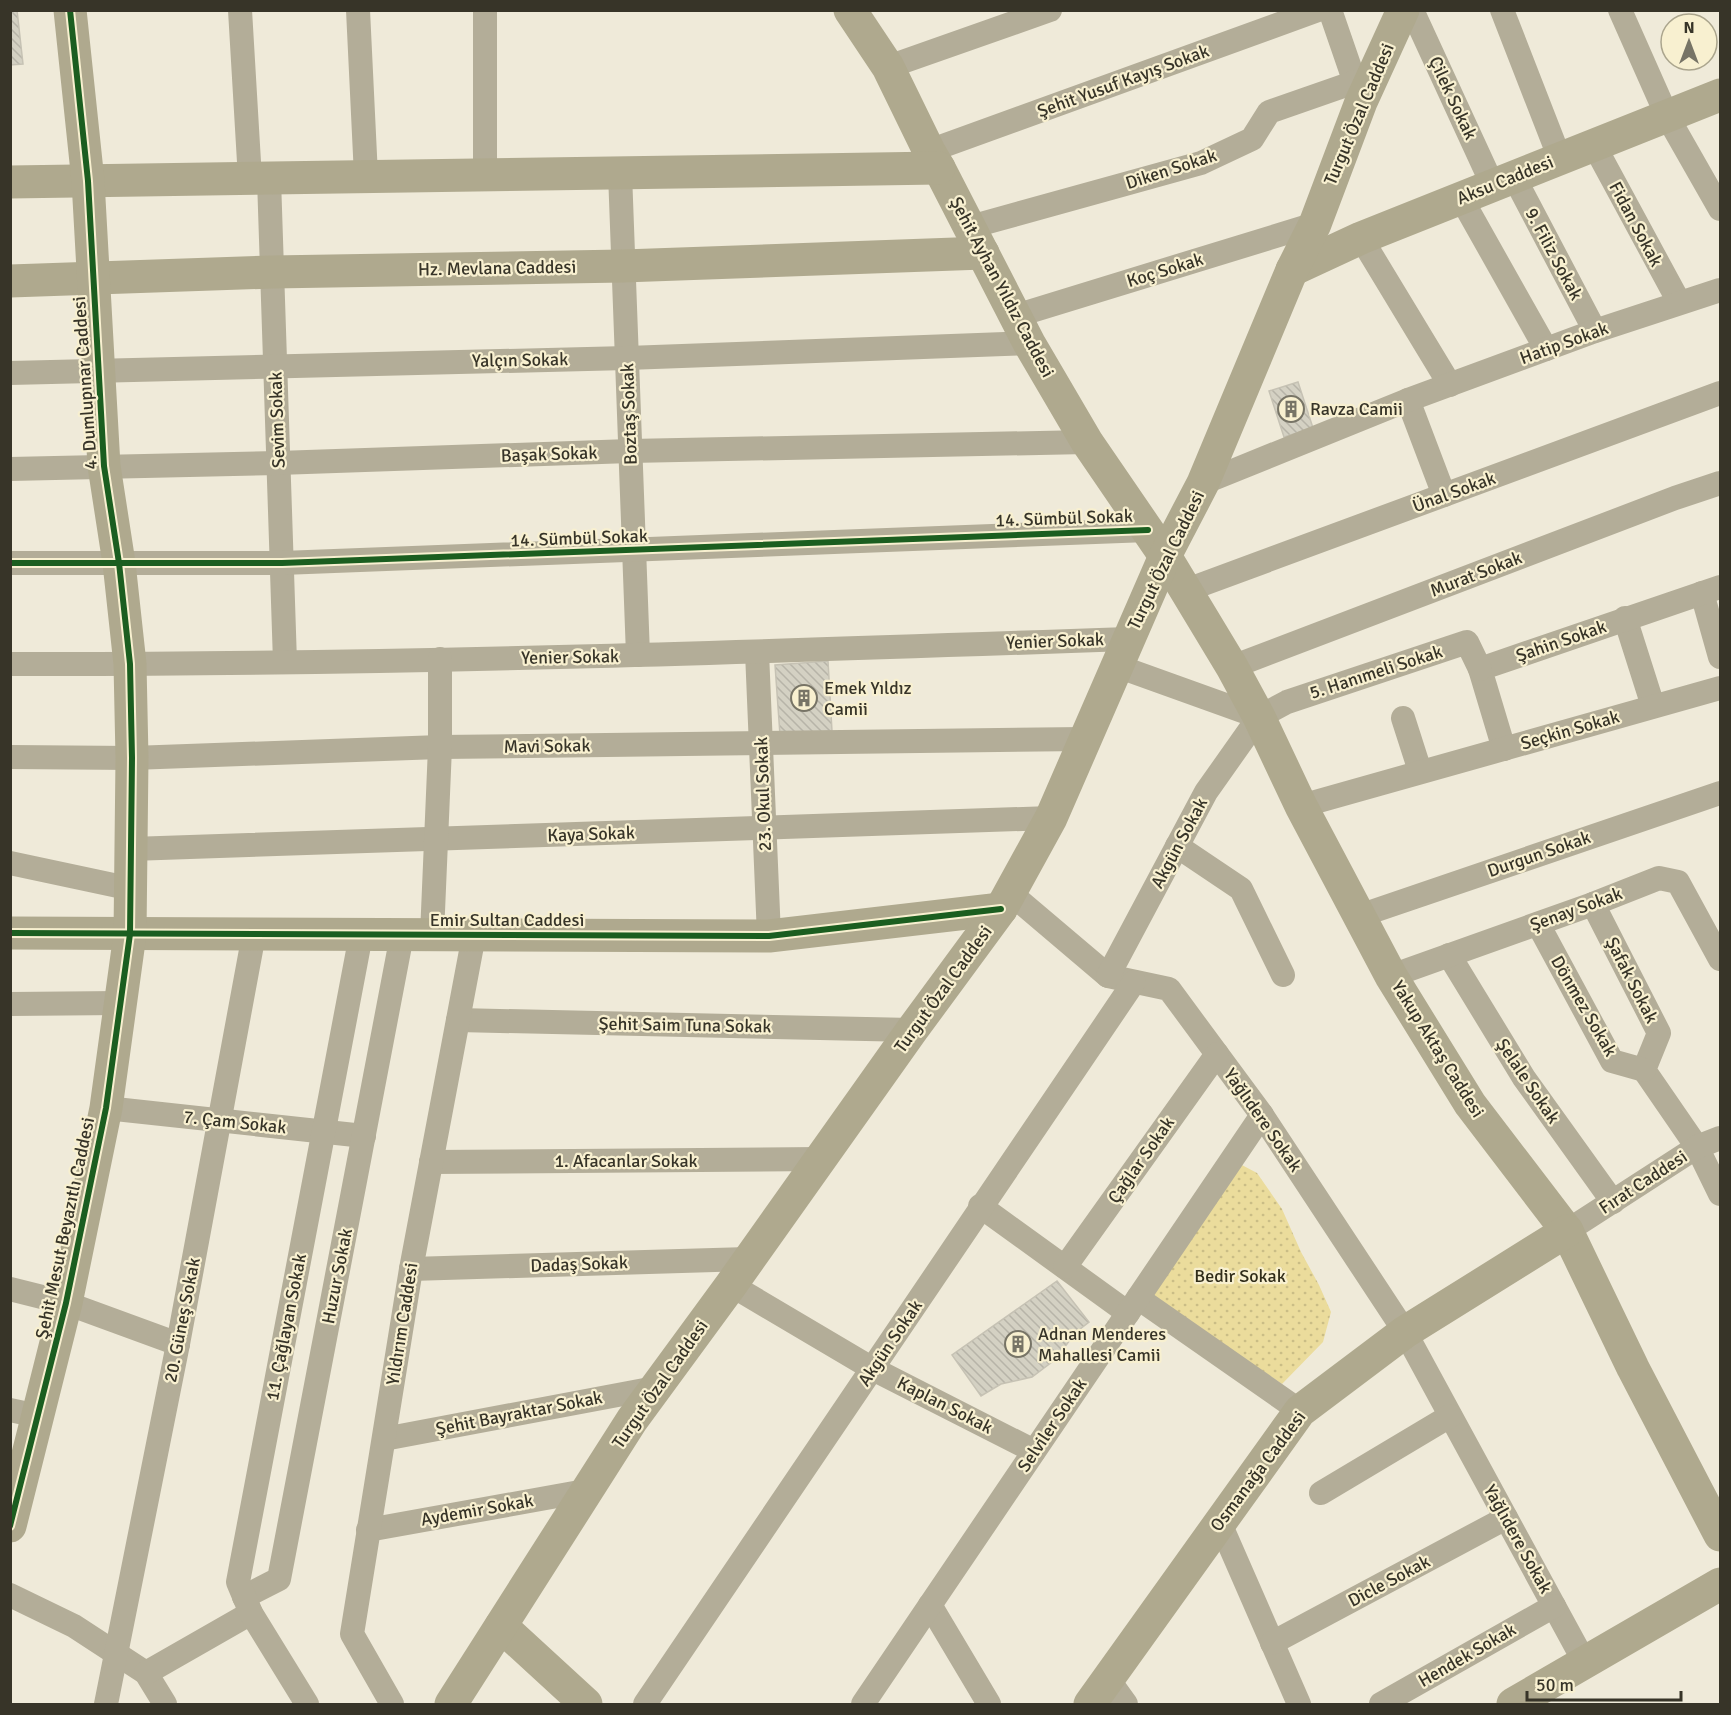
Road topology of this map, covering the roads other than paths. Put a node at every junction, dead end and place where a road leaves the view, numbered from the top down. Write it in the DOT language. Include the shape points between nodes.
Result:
graph roads {
  1 [pos="70,10"];
  2 [pos="240,10"];
  3 [pos="358,10"];
  4 [pos="485,10"];
  5 [pos="850,10"];
  6 [pos="1050,10"];
  7 [pos="1318,10"];
  8 [pos="1330,10"];
  9 [pos="1403,10"];
  10 [pos="1412,10"];
  11 [pos="1502,10"];
  12 [pos="1620,10"];
  13 [pos="888,67"];
  14 [pos="1358,92"];
  15 [pos="1720,94"];
  16 [pos="1667,116"];
  17 [pos="1594,145"];
  18 [pos="934,159"];
  19 [pos="1560,159"];
  20 [pos="620,173"];
  21 [pos="485,175"];
  22 [pos="366,176"];
  23 [pos="260,179"];
  24 [pos="88,181"];
  25 [pos="1504,181"];
  26 [pos="10,182"];
  27 [pos="1461,198"];
  28 [pos="1720,209"];
  29 [pos="1315,224"];
  30 [pos="1361,237"];
  31 [pos="976,240"];
  32 [pos="623,266"];
  33 [pos="1292,270"];
  34 [pos="272,272"];
  35 [pos="94,279"];
  36 [pos="10,281"];
  37 [pos="1720,290"];
  38 [pos="1679,302"];
  39 [pos="1022,330"];
  40 [pos="1595,331"];
  41 [pos="1546,349"];
  42 [pos="627,358"];
  43 [pos="275,365"];
  44 [pos="100,371"];
  45 [pos="10,373"];
  46 [pos="1450,385"];
  47 [pos="1720,393"];
  48 [pos="1408,400"];
  49 [pos="1087,442"];
  50 [pos="630,451"];
  51 [pos="278,463"];
  52 [pos="104,466"];
  53 [pos="10,469"];
  54 [pos="1203,483"];
  55 [pos="1720,483"];
  56 [pos="1444,495"];
  57 [pos="1157,543"];
  58 [pos="634,551"];
  59 [pos="10,563"];
  60 [pos="119,563"];
  61 [pos="282,563"];
  62 [pos="1187,590"];
  63 [pos="1711,590"];
  64 [pos="1625,618"];
  65 [pos="757,652"];
  66 [pos="1123,653"];
  67 [pos="638,655"];
  68 [pos="1720,657"];
  69 [pos="440,659"];
  70 [pos="285,662"];
  71 [pos="10,664"];
  72 [pos="130,664"];
  73 [pos="1232,667"];
  74 [pos="1480,669"];
  75 [pos="1720,688"];
  76 [pos="1653,706"];
  77 [pos="1259,717"];
  78 [pos="1403,718"];
  79 [pos="1084,739"];
  80 [pos="762,744"];
  81 [pos="440,747"];
  82 [pos="1504,749"];
  83 [pos="10,757"];
  84 [pos="132,758"];
  85 [pos="1419,771"];
  86 [pos="1720,793"];
  87 [pos="1301,806"];
  88 [pos="1051,818"];
  89 [pos="765,828"];
  90 [pos="436,840"];
  91 [pos="1177,846"];
  92 [pos="131,849"];
  93 [pos="10,863"];
  94 [pos="132,889"];
  95 [pos="1006,901"];
  96 [pos="1593,904"];
  97 [pos="1359,916"];
  98 [pos="1538,924"];
  99 [pos="10,933"];
  100 [pos="130,934"];
  101 [pos="254,934"];
  102 [pos="361,935"];
  103 [pos="417,935"];
  104 [pos="474,935"];
  105 [pos="769,936"];
  106 [pos="1449,955"];
  107 [pos="1720,959"];
  108 [pos="1283,975"];
  109 [pos="1108,976"];
  110 [pos="1391,976"];
  111 [pos="1134,982"];
  112 [pos="120,1003"];
  113 [pos="10,1004"];
  114 [pos="458,1020"];
  115 [pos="912,1030"];
  116 [pos="1217,1054"];
  117 [pos="1644,1070"];
  118 [pos="106,1108"];
  119 [pos="1262,1115"];
  120 [pos="219,1120"];
  121 [pos="323,1131"];
  122 [pos="364,1136"];
  123 [pos="1720,1138"];
  124 [pos="1696,1147"];
  125 [pos="820,1159"];
  126 [pos="431,1162"];
  127 [pos="1720,1194"];
  128 [pos="1613,1202"];
  129 [pos="980,1206"];
  130 [pos="1567,1231"];
  131 [pos="1065,1267"];
  132 [pos="411,1269"];
  133 [pos="740,1272"];
  134 [pos="10,1288"];
  135 [pos="66,1303"];
  136 [pos="1133,1305"];
  137 [pos="1405,1332"];
  138 [pos="178,1344"];
  139 [pos="873,1369"];
  140 [pos="655,1388"];
  141 [pos="1300,1411"];
  142 [pos="24,1413"];
  143 [pos="1450,1416"];
  144 [pos="384,1439"];
  145 [pos="1035,1451"];
  146 [pos="1706,1480"];
  147 [pos="585,1491"];
  148 [pos="1321,1493"];
  149 [pos="1506,1518"];
  150 [pos="1219,1521"];
  151 [pos="10,1526"];
  152 [pos="369,1530"];
  153 [pos="1720,1535"];
  154 [pos="1720,1584"];
  155 [pos="10,1595"];
  156 [pos="248,1605"];
  157 [pos="930,1605"];
  158 [pos="1554,1606"];
  159 [pos="501,1626"];
  160 [pos="1272,1643"];
  161 [pos="117,1653"];
  162 [pos="1585,1663"];
  163 [pos="146,1673"];
  164 [pos="1108,1696"];
  165 [pos="1528,1701"];
  166 [pos="106,1704"];
  167 [pos="165,1704"];
  168 [pos="307,1704"];
  169 [pos="392,1704"];
  170 [pos="451,1704"];
  171 [pos="586,1704"];
  172 [pos="645,1704"];
  173 [pos="863,1704"];
  174 [pos="989,1704"];
  175 [pos="1299,1704"];
  176 [pos="1381,1704"];
  1 -- 24 [label="street, 4. Dumlupınar Caddesi"];
  2 -- 23 [label="street, Sevim Sokak"];
  3 -- 22 [label="street"];
  4 -- 21 [label="street"];
  5 -- 13 [label="street, Şehit Ayhan Yıldız Caddesi"];
  6 -- 13 [label="street"];
  7 -- 18 [label="street, Şehit Yusuf Kayış Sokak"];
  8 -- 14 [label="street"];
  9 -- 14 [label="street, Turgut Özal Caddesi"];
  10 -- 25 [label="street, Çilek Sokak"];
  11 -- 19 [label="street"];
  12 -- 16 [label="street"];
  13 -- 18 [label="street, Şehit Ayhan Yıldız Caddesi"];
  14 -- 29 [label="street, Turgut Özal Caddesi"];
  14 -- 31 [label="street, Diken Sokak" via="1269,112 1252,139 1201,163"];
  15 -- 16 [label="street, Aksu Caddesi"];
  16 -- 17 [label="street, Aksu Caddesi"];
  16 -- 28 [label="street"];
  17 -- 19 [label="street, Aksu Caddesi"];
  17 -- 38 [label="street, Fidan Sokak"];
  18 -- 20 [label="street"];
  18 -- 31 [label="street, Şehit Ayhan Yıldız Caddesi"];
  19 -- 25 [label="street, Aksu Caddesi"];
  20 -- 21 [label="street"];
  20 -- 32 [label="street, Boztaş Sokak"];
  21 -- 22 [label="street"];
  22 -- 23 [label="street"];
  23 -- 24 [label="street"];
  23 -- 34 [label="street, Sevim Sokak"];
  24 -- 26 [label="street"];
  24 -- 35 [label="street, 4. Dumlupınar Caddesi"];
  25 -- 27 [label="street, Aksu Caddesi"];
  25 -- 40 [label="street, 9. Filiz Sokak"];
  27 -- 30 [label="street, Aksu Caddesi"];
  27 -- 41 [label="street"];
  29 -- 33 [label="street, Turgut Özal Caddesi"];
  29 -- 39 [label="street, Koç Sokak"];
  30 -- 33 [label="street, Aksu Caddesi"];
  30 -- 46 [label="street"];
  31 -- 32 [label="street, Hz. Mevlana Caddesi"];
  31 -- 39 [label="street, Şehit Ayhan Yıldız Caddesi"];
  32 -- 34 [label="street, Hz. Mevlana Caddesi"];
  32 -- 42 [label="street, Boztaş Sokak"];
  33 -- 54 [label="street, Turgut Özal Caddesi"];
  34 -- 35 [label="street, Hz. Mevlana Caddesi"];
  34 -- 43 [label="street, Sevim Sokak"];
  35 -- 36 [label="street, Hz. Mevlana Caddesi"];
  35 -- 44 [label="street, 4. Dumlupınar Caddesi"];
  37 -- 38 [label="street, Hatip Sokak"];
  38 -- 40 [label="street, Hatip Sokak"];
  39 -- 42 [label="street, Yalçın Sokak"];
  39 -- 49 [label="street, Şehit Ayhan Yıldız Caddesi"];
  40 -- 41 [label="street, Hatip Sokak"];
  41 -- 46 [label="street, Hatip Sokak"];
  42 -- 43 [label="street, Yalçın Sokak"];
  42 -- 50 [label="street, Boztaş Sokak"];
  43 -- 44 [label="street, Yalçın Sokak"];
  43 -- 51 [label="street, Sevim Sokak"];
  44 -- 45 [label="street, Yalçın Sokak"];
  44 -- 52 [label="street, 4. Dumlupınar Caddesi"];
  46 -- 48 [label="street, Hatip Sokak"];
  47 -- 56 [label="street, Ünal Sokak"];
  48 -- 54 [label="street, Hatip Sokak"];
  48 -- 56 [label="street"];
  49 -- 50 [label="street, Başak Sokak"];
  49 -- 57 [label="street, Şehit Ayhan Yıldız Caddesi"];
  50 -- 51 [label="street, Başak Sokak"];
  50 -- 58 [label="street, Boztaş Sokak"];
  51 -- 52 [label="street, Başak Sokak"];
  51 -- 61 [label="street, Sevim Sokak"];
  52 -- 53 [label="street, Başak Sokak"];
  52 -- 60 [label="street, 4. Dumlupınar Caddesi"];
  54 -- 57 [label="street, Turgut Özal Caddesi"];
  55 -- 73 [label="street, Murat Sokak"];
  56 -- 62 [label="street, Ünal Sokak"];
  57 -- 58 [label="street, 14. Sümbül Sokak"];
  57 -- 62 [label="street, Yakup Aktaş Caddesi"];
  57 -- 66 [label="street, Turgut Özal Caddesi"];
  58 -- 61 [label="street, 14. Sümbül Sokak"];
  58 -- 67 [label="street, Boztaş Sokak"];
  59 -- 60 [label="street, 14. Sümbül Sokak"];
  60 -- 61 [label="street, 14. Sümbül Sokak"];
  60 -- 72 [label="street, 4. Dumlupınar Caddesi"];
  61 -- 70 [label="street, Sevim Sokak"];
  62 -- 73 [label="street, Yakup Aktaş Caddesi"];
  63 -- 64 [label="street, Şahin Sokak"];
  63 -- 68 [label="street"];
  64 -- 74 [label="street, Şahin Sokak"];
  64 -- 76 [label="street"];
  65 -- 66 [label="street, Yenier Sokak"];
  65 -- 67 [label="street, Yenier Sokak"];
  65 -- 80 [label="street, 23. Okul Sokak"];
  66 -- 77 [label="street"];
  66 -- 79 [label="street, Turgut Özal Caddesi"];
  67 -- 69 [label="street, Yenier Sokak"];
  69 -- 70 [label="street, Yenier Sokak"];
  69 -- 81 [label="street, Huzur Sokak"];
  70 -- 72 [label="street, Yenier Sokak"];
  71 -- 72 [label="street, Yenier Sokak"];
  72 -- 84 [label="street, 4. Dumlupınar Caddesi"];
  73 -- 77 [label="street, Yakup Aktaş Caddesi"];
  74 -- 77 [label="street, 5. Hanımeli Sokak" via="1467,642 1287,702"];
  74 -- 82 [label="street"];
  75 -- 76 [label="street, Seçkin Sokak"];
  76 -- 82 [label="street, Seçkin Sokak"];
  77 -- 87 [label="street, Yakup Aktaş Caddesi"];
  77 -- 91 [label="street, Akgün Sokak" via="1206,792"];
  78 -- 85 [label="street"];
  79 -- 80 [label="street, Mavi Sokak"];
  79 -- 88 [label="street, Turgut Özal Caddesi"];
  80 -- 81 [label="street, Mavi Sokak"];
  80 -- 89 [label="street, 23. Okul Sokak"];
  81 -- 84 [label="street, Mavi Sokak"];
  81 -- 90 [label="street, Huzur Sokak"];
  82 -- 85 [label="street, Seçkin Sokak"];
  83 -- 84 [label="street, Mavi Sokak"];
  84 -- 92 [label="street, 4. Dumlupınar Caddesi"];
  85 -- 87 [label="street, Seçkin Sokak"];
  86 -- 97 [label="street, Durgun Sokak"];
  87 -- 97 [label="street, Yakup Aktaş Caddesi"];
  88 -- 89 [label="street, Kaya Sokak"];
  88 -- 95 [label="street, Turgut Özal Caddesi"];
  89 -- 90 [label="street, Kaya Sokak"];
  89 -- 105 [label="street, 23. Okul Sokak"];
  90 -- 92 [label="street, Kaya Sokak"];
  90 -- 103 [label="street, Huzur Sokak"];
  91 -- 108 [label="street" via="1241,889"];
  91 -- 109 [label="street, Akgün Sokak"];
  92 -- 94 [label="street, 4. Dumlupınar Caddesi"];
  93 -- 94 [label="street"];
  94 -- 100 [label="street, 4. Dumlupınar Caddesi"];
  95 -- 105 [label="street, Emir Sultan Caddesi"];
  95 -- 109 [label="street, Yağlıdere Sokak"];
  95 -- 115 [label="street, Turgut Özal Caddesi"];
  96 -- 98 [label="street, Şenay Sokak"];
  96 -- 107 [label="street, Şenay Sokak" via="1659,878 1678,882"];
  96 -- 117 [label="street, Şafak Sokak" via="1659,1033"];
  97 -- 110 [label="street, Yakup Aktaş Caddesi"];
  98 -- 106 [label="street, Şenay Sokak"];
  98 -- 117 [label="street, Dönmez Sokak" via="1612,1061"];
  99 -- 100 [label="street, Emir Sultan Caddesi"];
  100 -- 101 [label="street, Emir Sultan Caddesi"];
  100 -- 112 [label="street, Şehit Mesut Beyazıtlı Caddesi"];
  101 -- 102 [label="street, Emir Sultan Caddesi"];
  101 -- 120 [label="street, 20. Güneş Sokak"];
  102 -- 103 [label="street, Emir Sultan Caddesi"];
  102 -- 121 [label="street, 11. Çağlayan Sokak"];
  103 -- 104 [label="street, Emir Sultan Caddesi"];
  103 -- 122 [label="street, Huzur Sokak"];
  104 -- 105 [label="street, Emir Sultan Caddesi"];
  104 -- 114 [label="street, Yıldırım Caddesi"];
  106 -- 110 [label="street, Şenay Sokak"];
  106 -- 128 [label="street, Şelale Sokak" via="1524,1078"];
  109 -- 111 [label="street, Yağlıdere Sokak"];
  110 -- 130 [label="street, Yakup Aktaş Caddesi" via="1470,1104"];
  111 -- 116 [label="street, Yağlıdere Sokak" via="1169,989"];
  111 -- 129 [label="street, Akgün Sokak"];
  112 -- 113 [label="street"];
  112 -- 118 [label="street, Şehit Mesut Beyazıtlı Caddesi"];
  114 -- 115 [label="street, Şehit Saim Tuna Sokak"];
  114 -- 126 [label="street, Yıldırım Caddesi"];
  115 -- 125 [label="street, Turgut Özal Caddesi"];
  116 -- 119 [label="street, Yağlıdere Sokak"];
  116 -- 131 [label="street, Çağlar Sokak"];
  117 -- 124 [label="street"];
  118 -- 120 [label="street, 7. Çam Sokak"];
  118 -- 135 [label="street, Şehit Mesut Beyazıtlı Caddesi"];
  119 -- 136 [label="street, Selviler Sokak"];
  119 -- 137 [label="street, Yağlıdere Sokak"];
  120 -- 121 [label="street, 7. Çam Sokak"];
  120 -- 138 [label="street, 20. Güneş Sokak"];
  121 -- 122 [label="street, 7. Çam Sokak"];
  121 -- 156 [label="street, 11. Çağlayan Sokak" via="238,1582"];
  122 -- 156 [label="street, Huzur Sokak" via="279,1579"];
  123 -- 124 [label="street, Fırat Caddesi"];
  124 -- 127 [label="street"];
  124 -- 128 [label="street, Fırat Caddesi"];
  125 -- 126 [label="street, 1. Afacanlar Sokak"];
  125 -- 133 [label="street, Turgut Özal Caddesi"];
  126 -- 132 [label="street, Yıldırım Caddesi"];
  128 -- 130 [label="street, Fırat Caddesi"];
  129 -- 131 [label="street"];
  129 -- 139 [label="street, Akgün Sokak"];
  130 -- 137 [label="street, Osmanağa Caddesi"];
  130 -- 146 [label="street, Yakup Aktaş Caddesi" via="1634,1368"];
  131 -- 136 [label="street"];
  132 -- 133 [label="street, Dadaş Sokak"];
  132 -- 144 [label="street, Yıldırım Caddesi"];
  133 -- 139 [label="street, Kaplan Sokak"];
  133 -- 140 [label="street, Turgut Özal Caddesi"];
  134 -- 135 [label="street"];
  135 -- 138 [label="street"];
  135 -- 142 [label="street, Şehit Mesut Beyazıtlı Caddesi"];
  136 -- 141 [label="street"];
  136 -- 145 [label="street, Selviler Sokak"];
  137 -- 141 [label="street, Osmanağa Caddesi"];
  137 -- 143 [label="street, Yağlıdere Sokak"];
  138 -- 161 [label="street, 20. Güneş Sokak"];
  139 -- 145 [label="street, Kaplan Sokak"];
  139 -- 172 [label="street, Akgün Sokak"];
  140 -- 144 [label="street, Şehit Bayraktar Sokak"];
  140 -- 147 [label="street, Turgut Özal Caddesi"];
  141 -- 150 [label="street, Osmanağa Caddesi"];
  142 -- 151 [label="street, Şehit Mesut Beyazıtlı Caddesi"];
  143 -- 148 [label="street"];
  143 -- 149 [label="street, Yağlıdere Sokak"];
  144 -- 152 [label="street, Yıldırım Caddesi"];
  145 -- 157 [label="street, Selviler Sokak"];
  146 -- 153 [label="street, Yakup Aktaş Caddesi"];
  147 -- 152 [label="street, Aydemir Sokak"];
  147 -- 159 [label="street, Turgut Özal Caddesi"];
  149 -- 158 [label="street, Yağlıdere Sokak"];
  149 -- 160 [label="street, Dicle Sokak"];
  150 -- 160 [label="street"];
  150 -- 164 [label="street, Osmanağa Caddesi"];
  152 -- 169 [label="street, Yıldırım Caddesi" via="352,1634"];
  154 -- 162 [label="street"];
  155 -- 161 [label="street" via="74,1626"];
  156 -- 163 [label="street"];
  156 -- 168 [label="street, 11. Çağlayan Sokak"];
  157 -- 173 [label="street, Selviler Sokak"];
  157 -- 174 [label="street"];
  158 -- 162 [label="street, Yağlıdere Sokak"];
  158 -- 176 [label="street, Hendek Sokak"];
  159 -- 170 [label="street, Turgut Özal Caddesi"];
  159 -- 171 [label="street"];
  160 -- 175 [label="street"];
  161 -- 163 [label="street"];
  161 -- 166 [label="street, 20. Güneş Sokak"];
  162 -- 165 [label="street"];
  163 -- 167 [label="street"];
}
